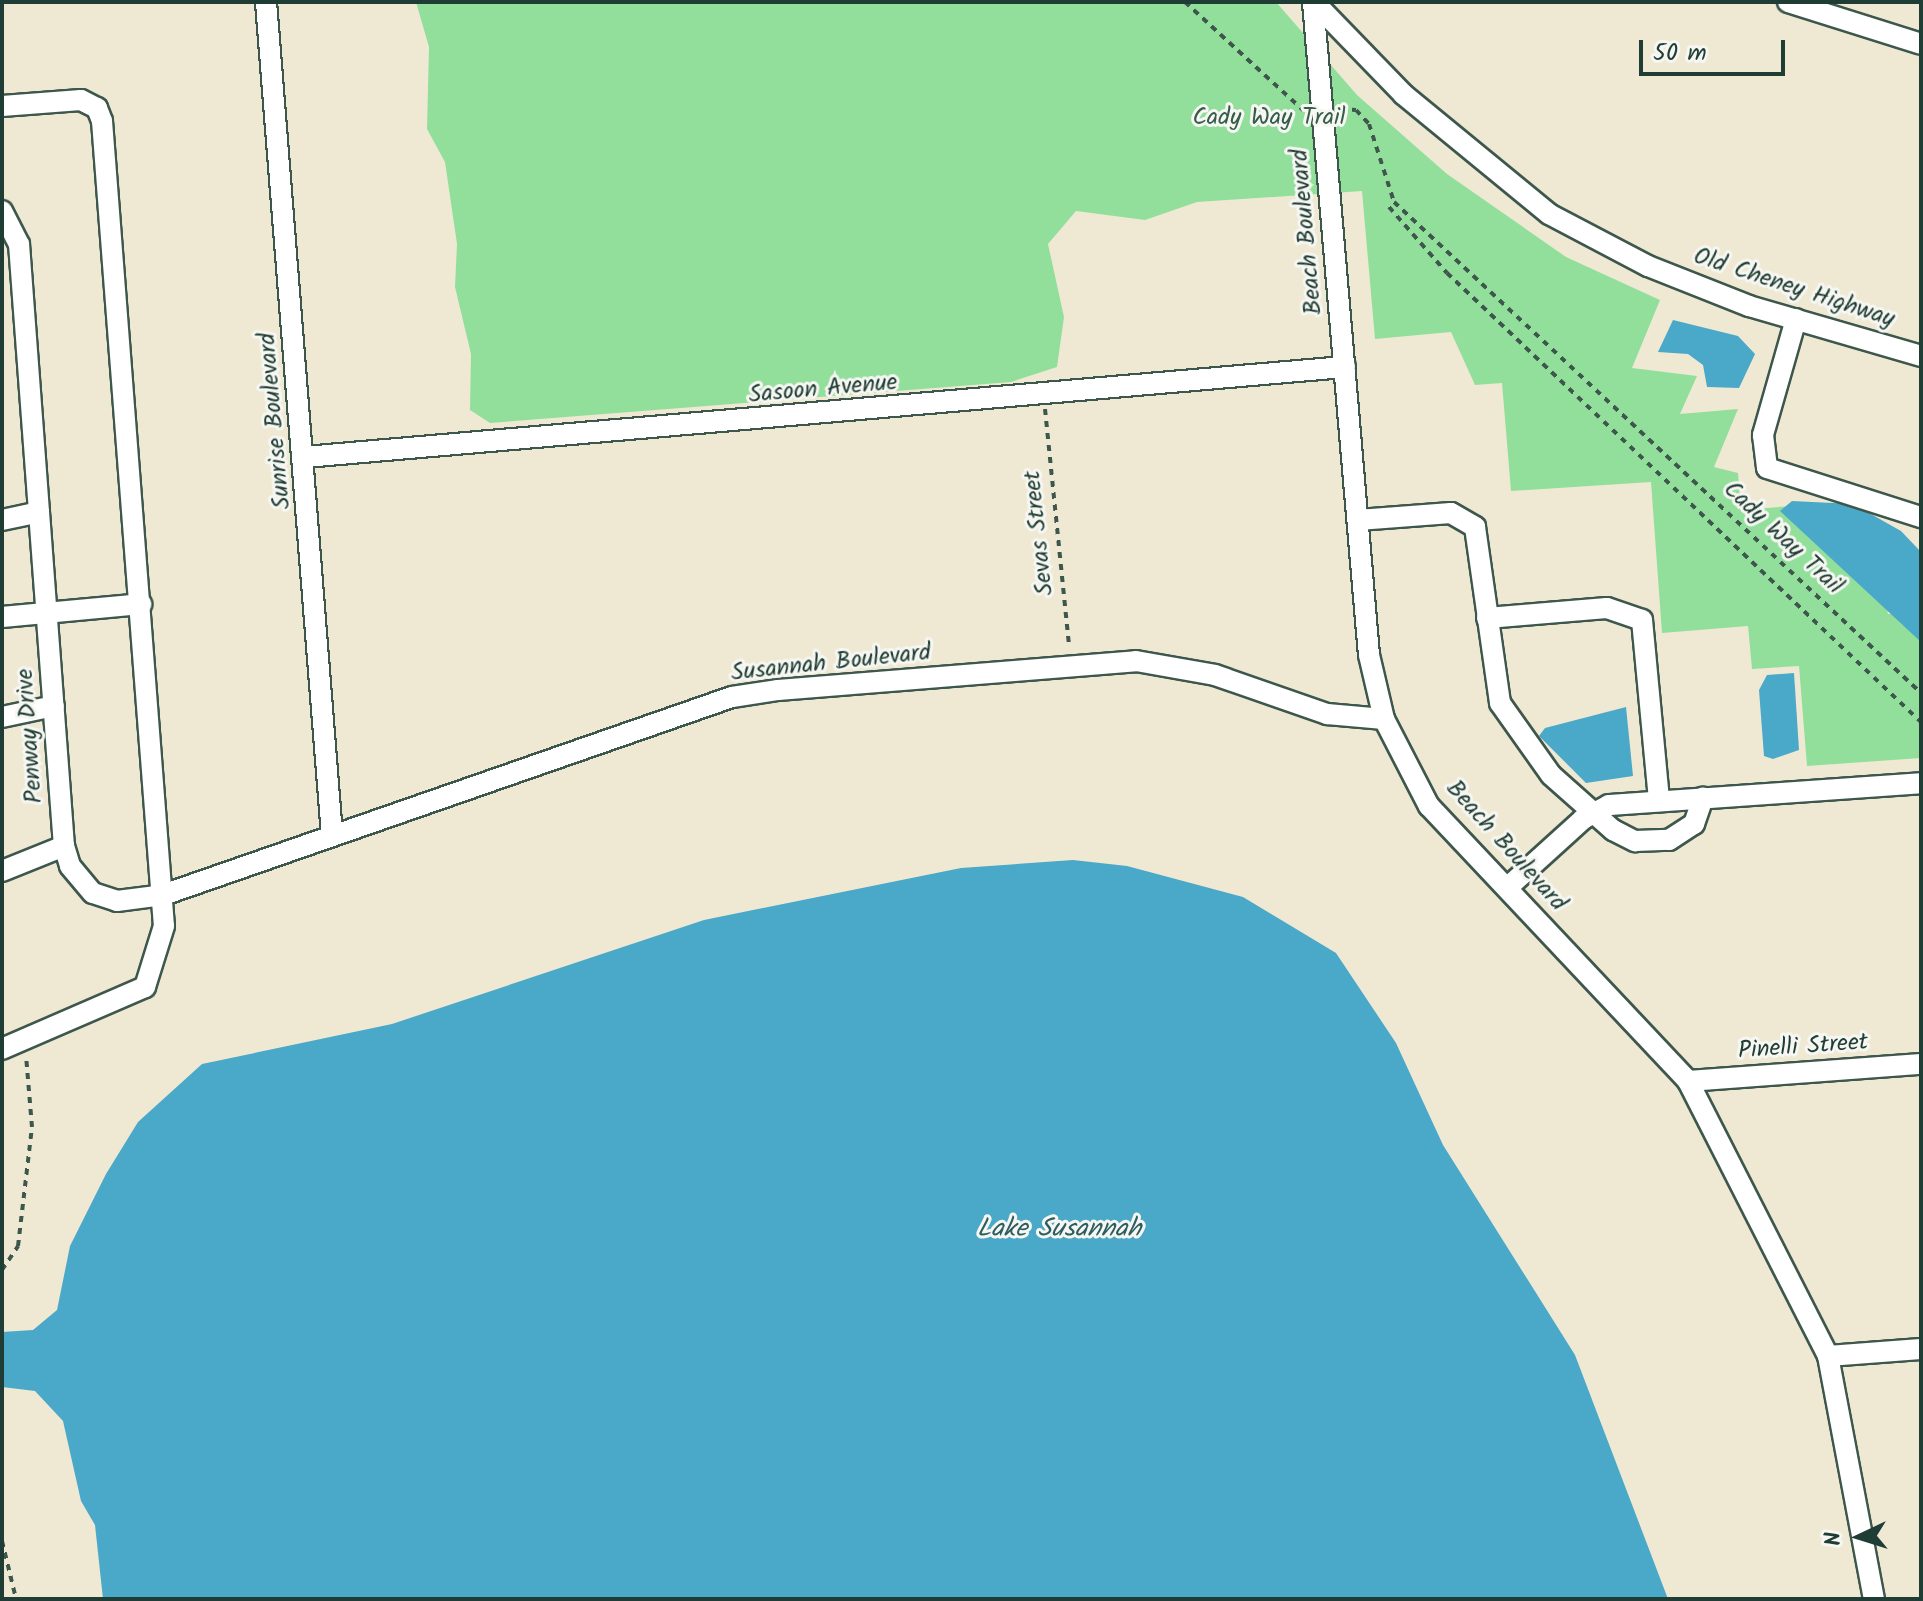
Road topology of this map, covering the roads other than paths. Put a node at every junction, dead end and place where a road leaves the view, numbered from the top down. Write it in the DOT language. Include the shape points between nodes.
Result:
graph roads {
  1 [pos="266,2"];
  2 [pos="1314,2"];
  3 [pos="1788,2"];
  4 [pos="1921,44"];
  5 [pos="2,106"];
  6 [pos="2,211"];
  7 [pos="1796,319"];
  8 [pos="1921,356"];
  9 [pos="1345,367"];
  10 [pos="305,457"];
  11 [pos="39,512"];
  12 [pos="1921,517"];
  13 [pos="2,520"];
  14 [pos="1358,520"];
  15 [pos="141,604"];
  16 [pos="47,611"];
  17 [pos="2,617"];
  18 [pos="1487,618"];
  19 [pos="54,706"];
  20 [pos="2,717"];
  21 [pos="1384,719"];
  22 [pos="1921,783"];
  23 [pos="1703,798"];
  24 [pos="1659,801"];
  25 [pos="1593,812"];
  26 [pos="332,835"];
  27 [pos="64,846"];
  28 [pos="2,871"];
  29 [pos="1507,888"];
  30 [pos="163,895"];
  31 [pos="2,1049"];
  32 [pos="1921,1064"];
  33 [pos="1688,1081"];
  34 [pos="1921,1349"];
  35 [pos="1828,1356"];
  36 [pos="1874,1599"];
  1 -- 10 [label="street, Sunrise Boulevard"];
  2 -- 7 [label="street, Old Cheney Highway" via="1403,94 1549,214 1648,266"];
  2 -- 9 [label="street, Beach Boulevard"];
  3 -- 4 [label="street"];
  5 -- 15 [label="street" via="81,100 97,108 102,121"];
  6 -- 11 [label="street, Penway Drive" via="19,244"];
  7 -- 8 [label="street, Old Cheney Highway"];
  7 -- 12 [label="street" via="1763,435 1767,468"];
  9 -- 10 [label="street, Sasoon Avenue" via="1044,398"];
  9 -- 14 [label="street, Beach Boulevard"];
  10 -- 26 [label="street, Sunrise Boulevard"];
  11 -- 13 [label="street"];
  11 -- 16 [label="street, Penway Drive"];
  14 -- 18 [label="street" via="1451,513 1466,518 1481,550"];
  14 -- 21 [label="street, Beach Boulevard" via="1369,655"];
  15 -- 16 [label="street"];
  15 -- 30 [label="street"];
  16 -- 17 [label="street"];
  16 -- 19 [label="street, Penway Drive"];
  18 -- 24 [label="street" via="1607,608 1642,620"];
  18 -- 25 [label="street" via="1500,703 1551,775"];
  19 -- 20 [label="street"];
  19 -- 27 [label="street, Penway Drive"];
  21 -- 26 [label="street, Susannah Boulevard" via="1327,714 1215,675 1136,661 732,697"];
  21 -- 29 [label="street, Beach Boulevard" via="1429,806"];
  22 -- 23 [label="street"];
  23 -- 24 [label="street"];
  23 -- 25 [label="street" via="1694,824 1669,840 1623,837"];
  24 -- 25 [label="street"];
  25 -- 29 [label="street"];
  26 -- 30 [label="street, Susannah Boulevard"];
  27 -- 28 [label="street"];
  27 -- 30 [label="street, Penway Drive" via="70,866 93,893 117,901"];
  29 -- 33 [label="street, Beach Boulevard"];
  30 -- 31 [label="street" via="162,946 145,987"];
  32 -- 33 [label="street, Pinelli Street"];
  33 -- 35 [label="street, Beach Boulevard"];
  34 -- 35 [label="street"];
  35 -- 36 [label="street, Beach Boulevard"];
}
